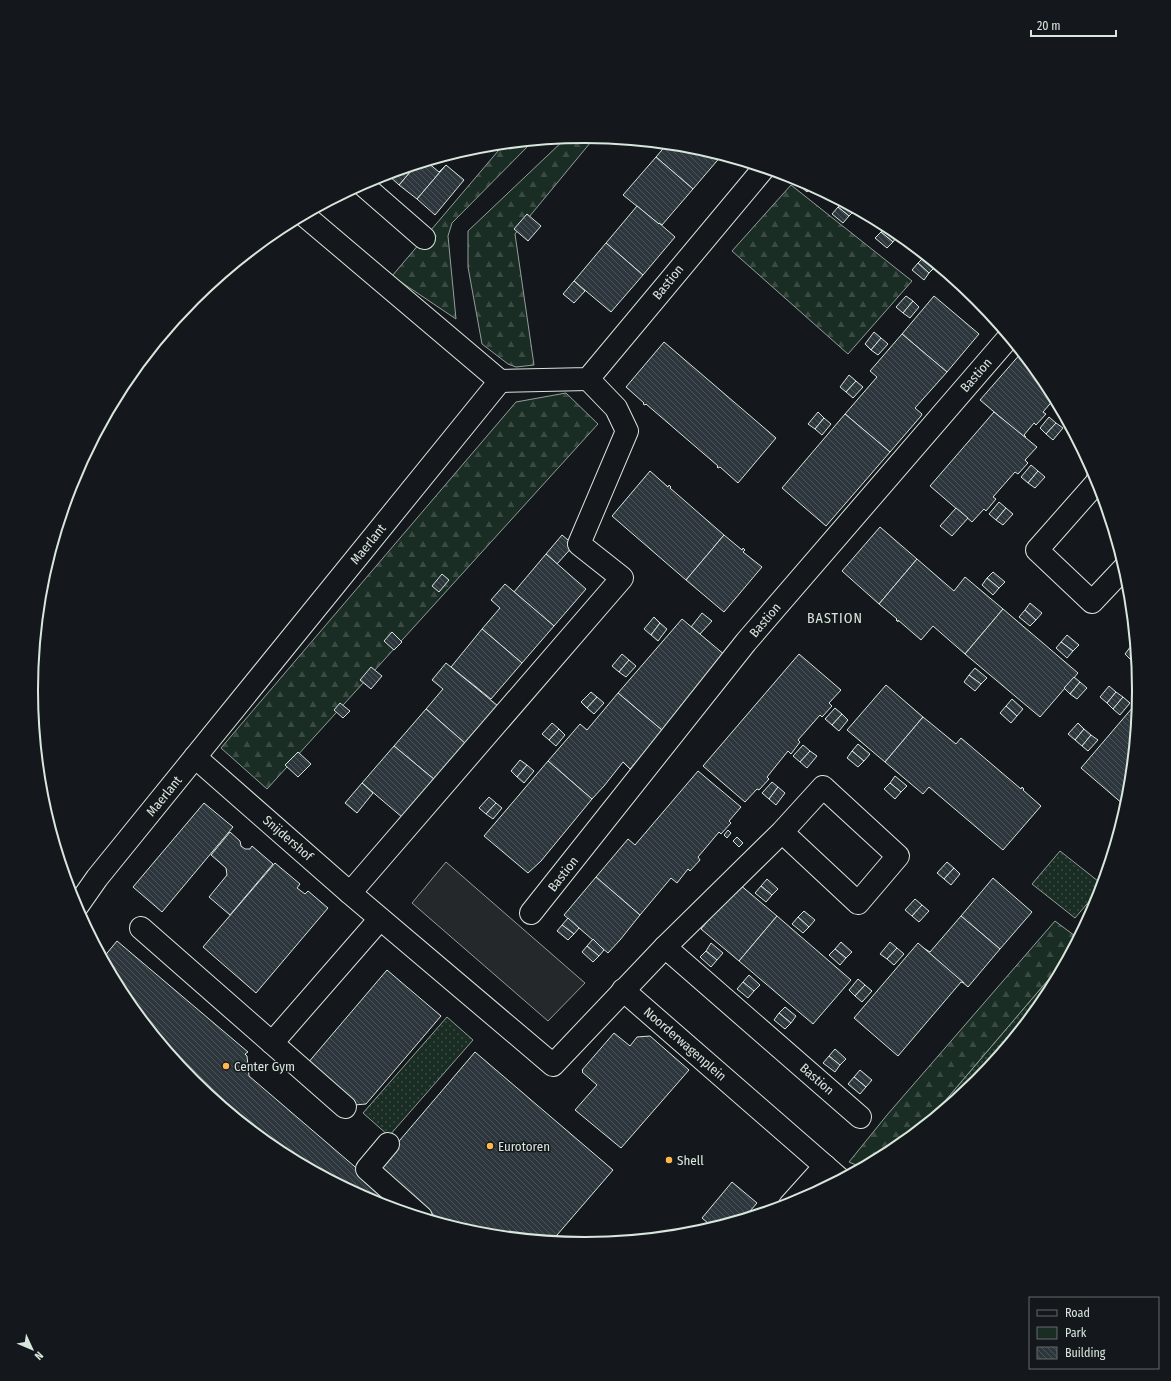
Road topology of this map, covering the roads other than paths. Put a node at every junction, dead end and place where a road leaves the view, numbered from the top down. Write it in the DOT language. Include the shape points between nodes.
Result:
graph roads {
  1 [pos="761,172"];
  2 [pos="367,189"];
  3 [pos="308,218"];
  4 [pos="424,238"];
  5 [pos="1006,341"];
  6 [pos="588,379"];
  7 [pos="500,381"];
  8 [pos="1093,487"];
  9 [pos="1119,572"];
  10 [pos="196,757"];
  11 [pos="782,832"];
  12 [pos="350,893"];
  13 [pos="81,901"];
  14 [pos="531,913"];
  15 [pos="380,919"];
  16 [pos="141,928"];
  17 [pos="664,947"];
  18 [pos="623,990"];
  19 [pos="272,1043"];
  20 [pos="345,1107"];
  21 [pos="860,1116"];
  22 [pos="388,1144"];
  23 [pos="824,1166"];
  24 [pos="837,1177"];
  25 [pos="800,1194"];
  26 [pos="413,1210"];
  1 -- 6 [label="street, Bastion"];
  2 -- 4 [label="street"];
  3 -- 7 [label="street"];
  5 -- 14 [label="street, Bastion" via="746,642"];
  6 -- 7 [label="street"];
  6 -- 12 [label="street" via="616,408 627,431 579,544 622,578"];
  7 -- 10 [label="street, Maerlant"];
  8 -- 9 [label="street" via="1037,550 1092,602"];
  10 -- 12 [label="street, Snijdershof"];
  10 -- 13 [label="street, Maerlant"];
  11 -- 11 [label="street" via="823,787 898,856 858,902"];
  11 -- 17 [label="street"];
  12 -- 15 [label="street, Snijdershof"];
  15 -- 18 [label="street, Snijdershof" via="553,1065"];
  15 -- 19 [label="street"];
  16 -- 19 [label="street"];
  17 -- 18 [label="street"];
  17 -- 21 [label="street, Bastion"];
  18 -- 23 [label="street, Noorderwagenplein"];
  19 -- 20 [label="street"];
  22 -- 26 [label="street" via="367,1169"];
  23 -- 24 [label="street, Noorderwagenplein"];
  23 -- 25 [label="street"];
}
